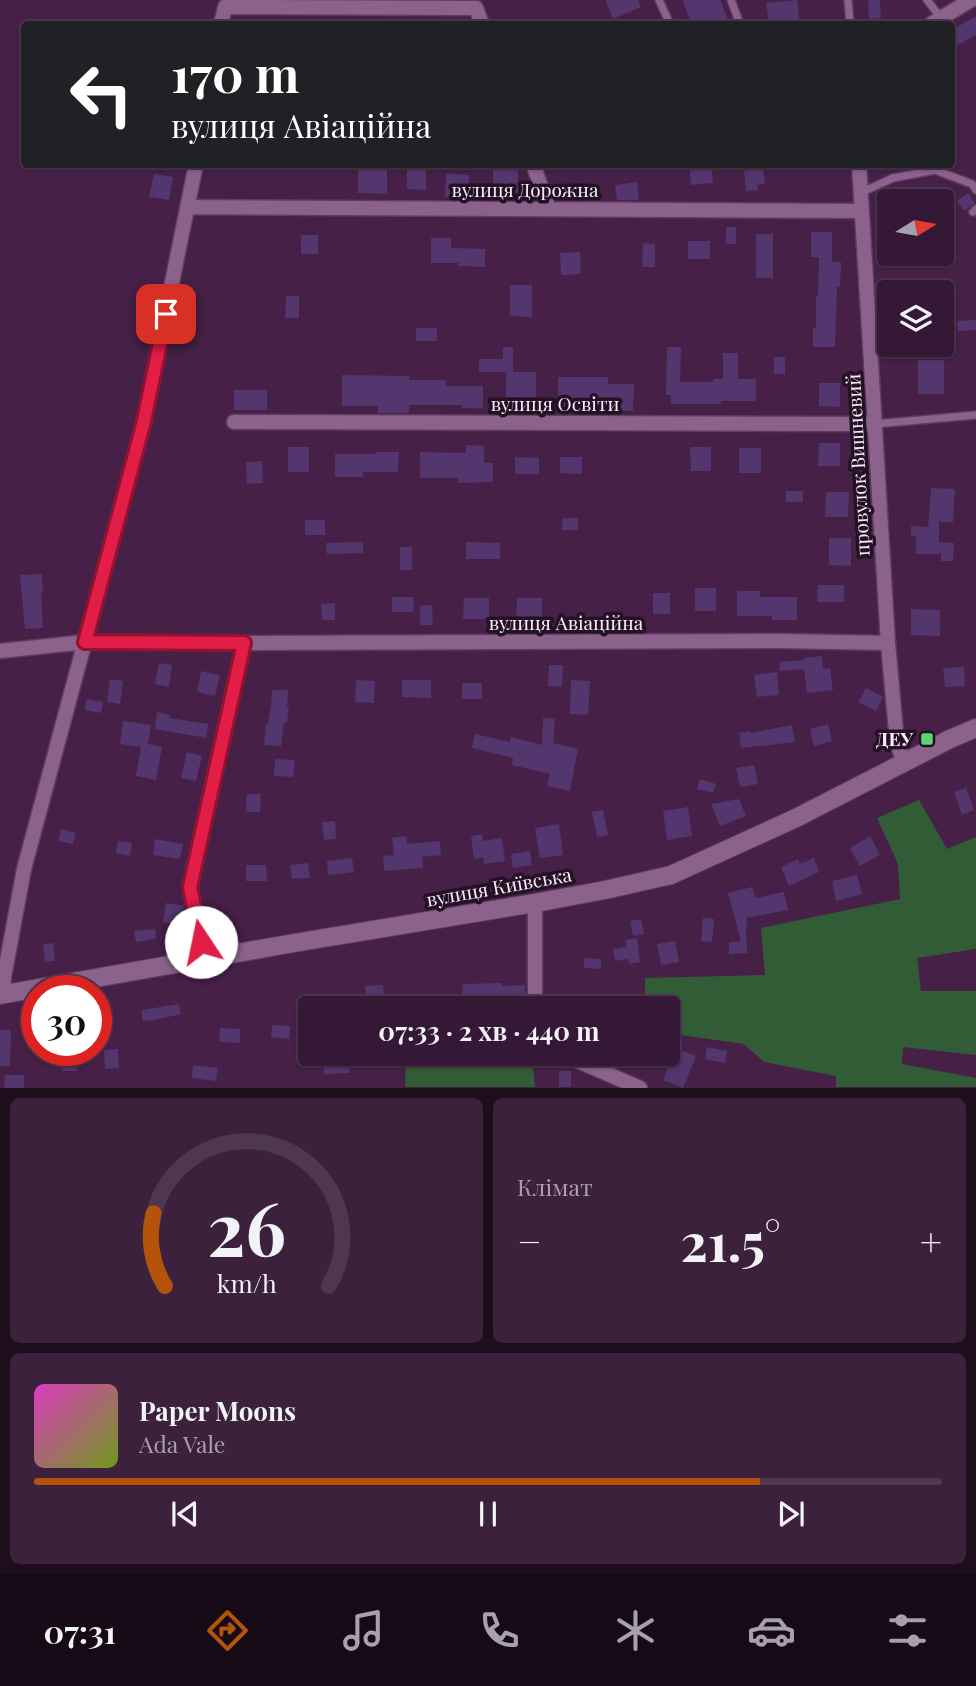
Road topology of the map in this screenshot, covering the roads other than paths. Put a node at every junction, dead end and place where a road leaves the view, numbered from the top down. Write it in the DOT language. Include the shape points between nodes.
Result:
graph roads {
  1 [pos="659,0"];
  2 [pos="731,0"];
  3 [pos="849,0"];
  4 [pos="927,0"];
  5 [pos="971,0"];
  6 [pos="222,21"];
  7 [pos="481,21"];
  8 [pos="669,21"];
  9 [pos="739,21"];
  10 [pos="850,21"];
  11 [pos="936,21"];
  12 [pos="195,168"];
  13 [pos="534,168"];
  14 [pos="859,168"];
  15 [pos="976,190"];
  16 [pos="860,194"];
  17 [pos="188,207"];
  18 [pos="549,209"];
  19 [pos="861,211"];
  20 [pos="976,415"];
  21 [pos="234,422"];
  22 [pos="875,424"];
  23 [pos="85,642"];
  24 [pos="244,643"];
  25 [pos="888,643"];
  26 [pos="0,651"];
  27 [pos="976,728"];
  28 [pos="904,762"];
  29 [pos="535,903"];
  30 [pos="204,958"];
  31 [pos="2,995"];
  32 [pos="535,996"];
  33 [pos="590,1066"];
  34 [pos="640,1087"];
  1 -- 8 [label="lane"];
  2 -- 9 [label="lane"];
  3 -- 10 [label="lane"];
  4 -- 11 [label="lane"];
  5 -- 11 [label="street"];
  6 -- 7 [label="street" via="225,7 476,8"];
  12 -- 17 [label="street"];
  13 -- 18 [label="street"];
  14 -- 16 [label="street, провулок Вишневий"];
  15 -- 16 [label="lane" via="972,184 935,170 893,178"];
  16 -- 19 [label="street, провулок Вишневий"];
  17 -- 18 [label="street, вулиця Дорожна"];
  17 -- 23 [label="street" via="144,421"];
  18 -- 19 [label="street, вулиця Дорожна"];
  19 -- 22 [label="street, провулок Вишневий"];
  20 -- 22 [label="lane"];
  21 -- 22 [label="street, вулиця Освіти"];
  22 -- 25 [label="street, провулок Вишневий"];
  23 -- 24 [label="street, вулиця Авіаційна"];
  23 -- 26 [label="street, вулиця Авіаційна"];
  23 -- 31 [label="street" via="24,869"];
  24 -- 25 [label="street, вулиця Авіаційна"];
  24 -- 30 [label="street" via="190,887"];
  25 -- 28 [label="street, провулок Вишневий" via="897,743"];
  27 -- 28 [label="street, вулиця Київська"];
  28 -- 29 [label="street, вулиця Київська" via="671,875"];
  29 -- 30 [label="street, вулиця Київська"];
  29 -- 32 [label="street"];
  30 -- 31 [label="street, вулиця Київська"];
  33 -- 34 [label="street"];
}
